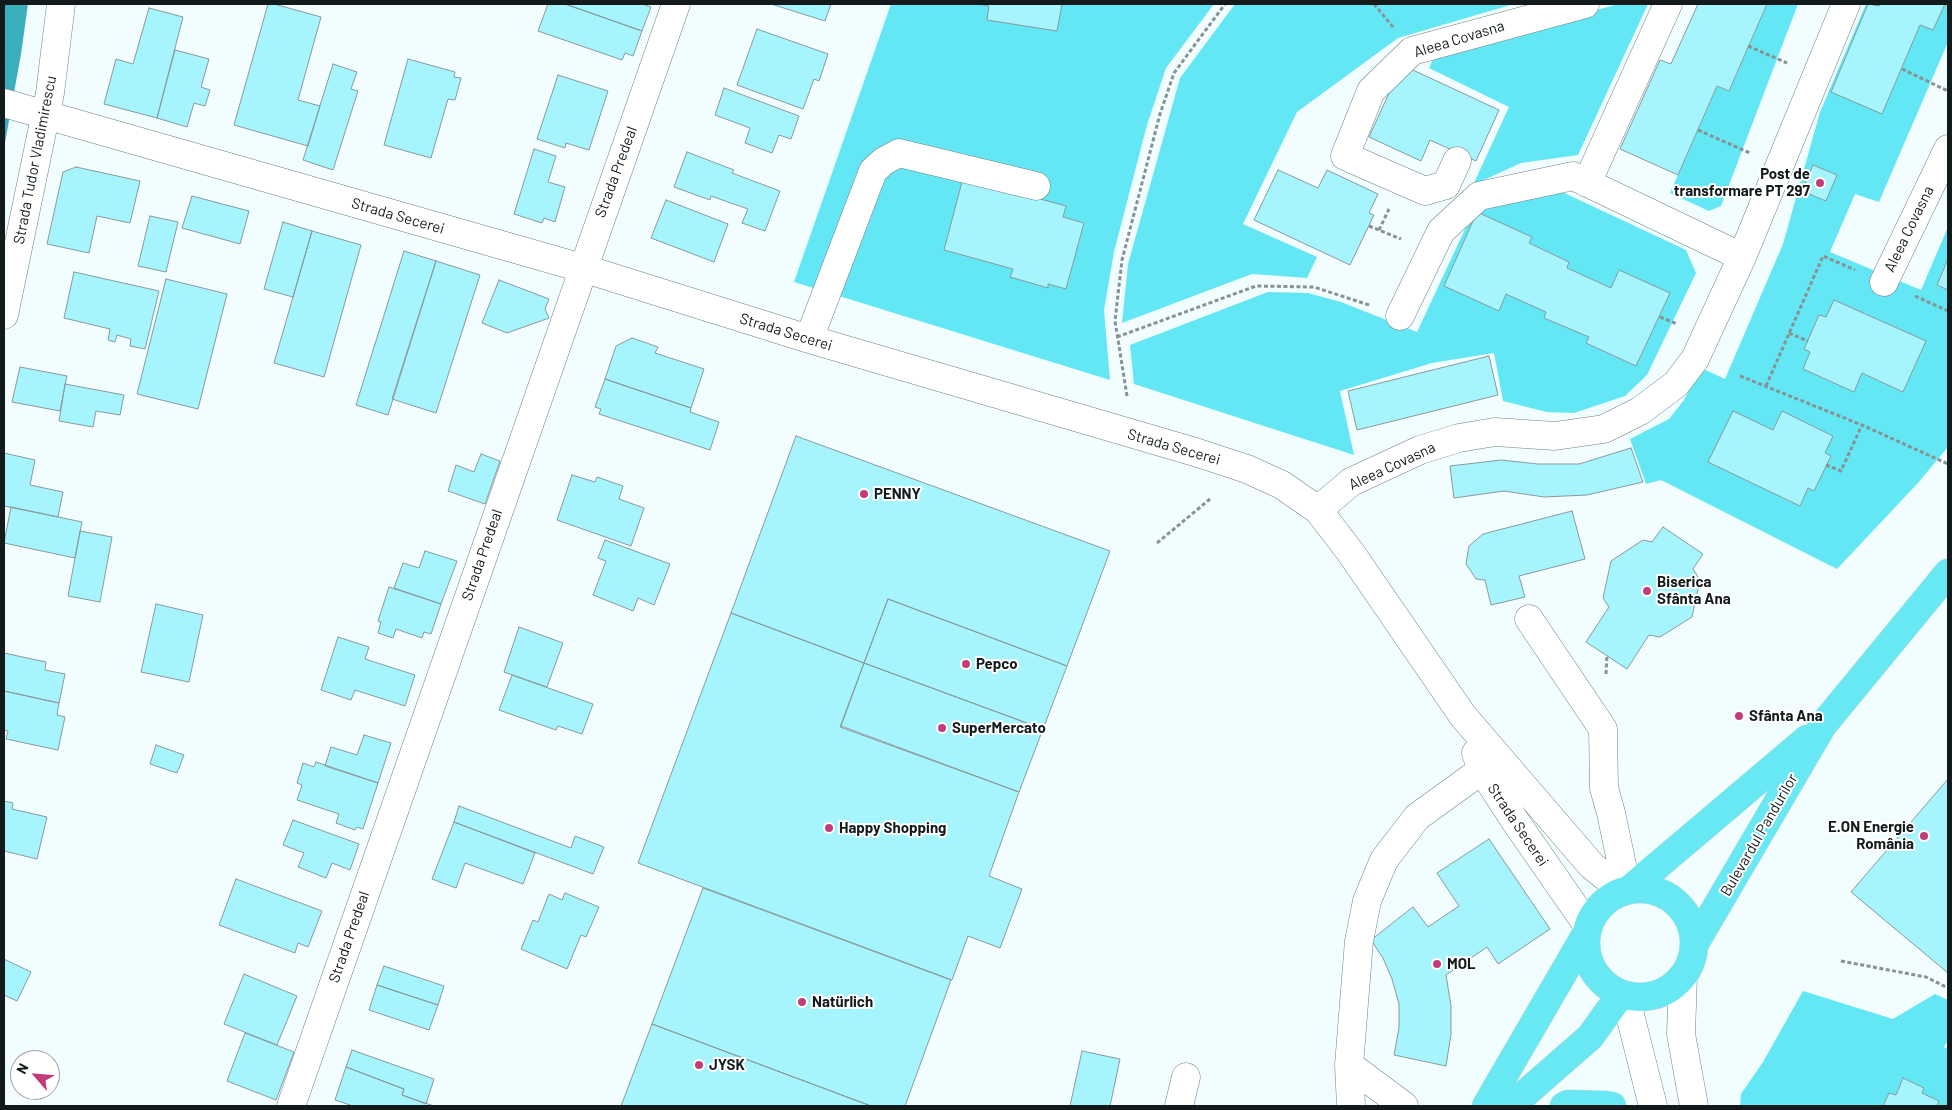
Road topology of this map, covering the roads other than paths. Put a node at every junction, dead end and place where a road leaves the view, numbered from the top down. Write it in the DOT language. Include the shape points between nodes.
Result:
graph roads {
  1 [pos="61,4"];
  2 [pos="676,4"];
  3 [pos="1585,4"];
  4 [pos="1668,4"];
  5 [pos="1846,4"];
  6 [pos="4,103"];
  7 [pos="46,116"];
  8 [pos="1948,149"];
  9 [pos="1457,161"];
  10 [pos="1587,183"];
  11 [pos="1036,186"];
  12 [pos="1742,257"];
  13 [pos="582,268"];
  14 [pos="1884,282"];
  15 [pos="4,315"];
  16 [pos="1400,316"];
  17 [pos="809,339"];
  18 [pos="1318,510"];
  19 [pos="1948,573"];
  20 [pos="1529,620"];
  21 [pos="1463,716"];
  22 [pos="1823,725"];
  23 [pos="1482,770"];
  24 [pos="1627,890"];
  25 [pos="1587,930"];
  26 [pos="1694,945"];
  27 [pos="1683,976"];
  28 [pos="1623,994"];
  29 [pos="1348,1065"];
  30 [pos="1186,1077"];
  31 [pos="291,1106"];
  32 [pos="1179,1106"];
  33 [pos="1351,1106"];
  34 [pos="1404,1106"];
  35 [pos="1486,1106"];
  36 [pos="1511,1106"];
  37 [pos="1564,1106"];
  38 [pos="1612,1106"];
  39 [pos="1653,1106"];
  40 [pos="1694,1106"];
  1 -- 7 [label="street, Strada Tudor Vladimirescu"];
  2 -- 13 [label="street, Strada Predeal"];
  3 -- 9 [label="street, Aleea Covasna" via="1412,51 1371,91 1345,156 1425,192 1446,185"];
  4 -- 10 [label="street"];
  5 -- 12 [label="street, Aleea Covasna"];
  6 -- 7 [label="street, Strada Secerei"];
  7 -- 13 [label="street, Strada Secerei"];
  7 -- 15 [label="street, Strada Tudor Vladimirescu"];
  8 -- 14 [label="street, Aleea Covasna"];
  10 -- 12 [label="street"];
  10 -- 16 [label="street" via="1573,176 1479,196 1441,230"];
  11 -- 17 [label="street" via="899,153 884,160 873,171"];
  12 -- 18 [label="street, Aleea Covasna" via="1695,359 1676,384 1640,411 1604,429 1555,436 1495,432 1428,447 1351,482"];
  13 -- 17 [label="street, Strada Secerei"];
  13 -- 31 [label="street, Strada Predeal"];
  17 -- 18 [label="street, Strada Secerei" via="1247,469 1282,485"];
  18 -- 21 [label="street, Strada Secerei"];
  19 -- 22 [label="main road, Bulevardul Pandurilor"];
  20 -- 24 [label="street" via="1603,729 1604,788"];
  21 -- 23 [label="street, Strada Secerei"];
  21 -- 24 [label="street, Strada Secerei" via="1592,866"];
  22 -- 24 [label="main road, Bulevardul Pandurilor"];
  22 -- 26 [label="main road, Bulevardul Pandurilor"];
  23 -- 25 [label="street, Strada Secerei"];
  23 -- 29 [label="street" via="1417,817 1384,860 1368,901 1359,941"];
  24 -- 25 [label="main road" via="1608,898 1596,911"];
  24 -- 26 [label="main road" via="1646,888 1675,902 1686,914"];
  25 -- 28 [label="main road" via="1586,953 1593,970 1610,988"];
  25 -- 35 [label="main road"];
  26 -- 27 [label="main road"];
  27 -- 28 [label="main road" via="1669,989 1655,995"];
  27 -- 40 [label="street" via="1681,1034"];
  28 -- 36 [label="main road" via="1590,1038"];
  28 -- 39 [label="street"];
  29 -- 33 [label="street"];
  29 -- 34 [label="street"];
  30 -- 32 [label="street"];
  37 -- 38 [label="main road"];
}
